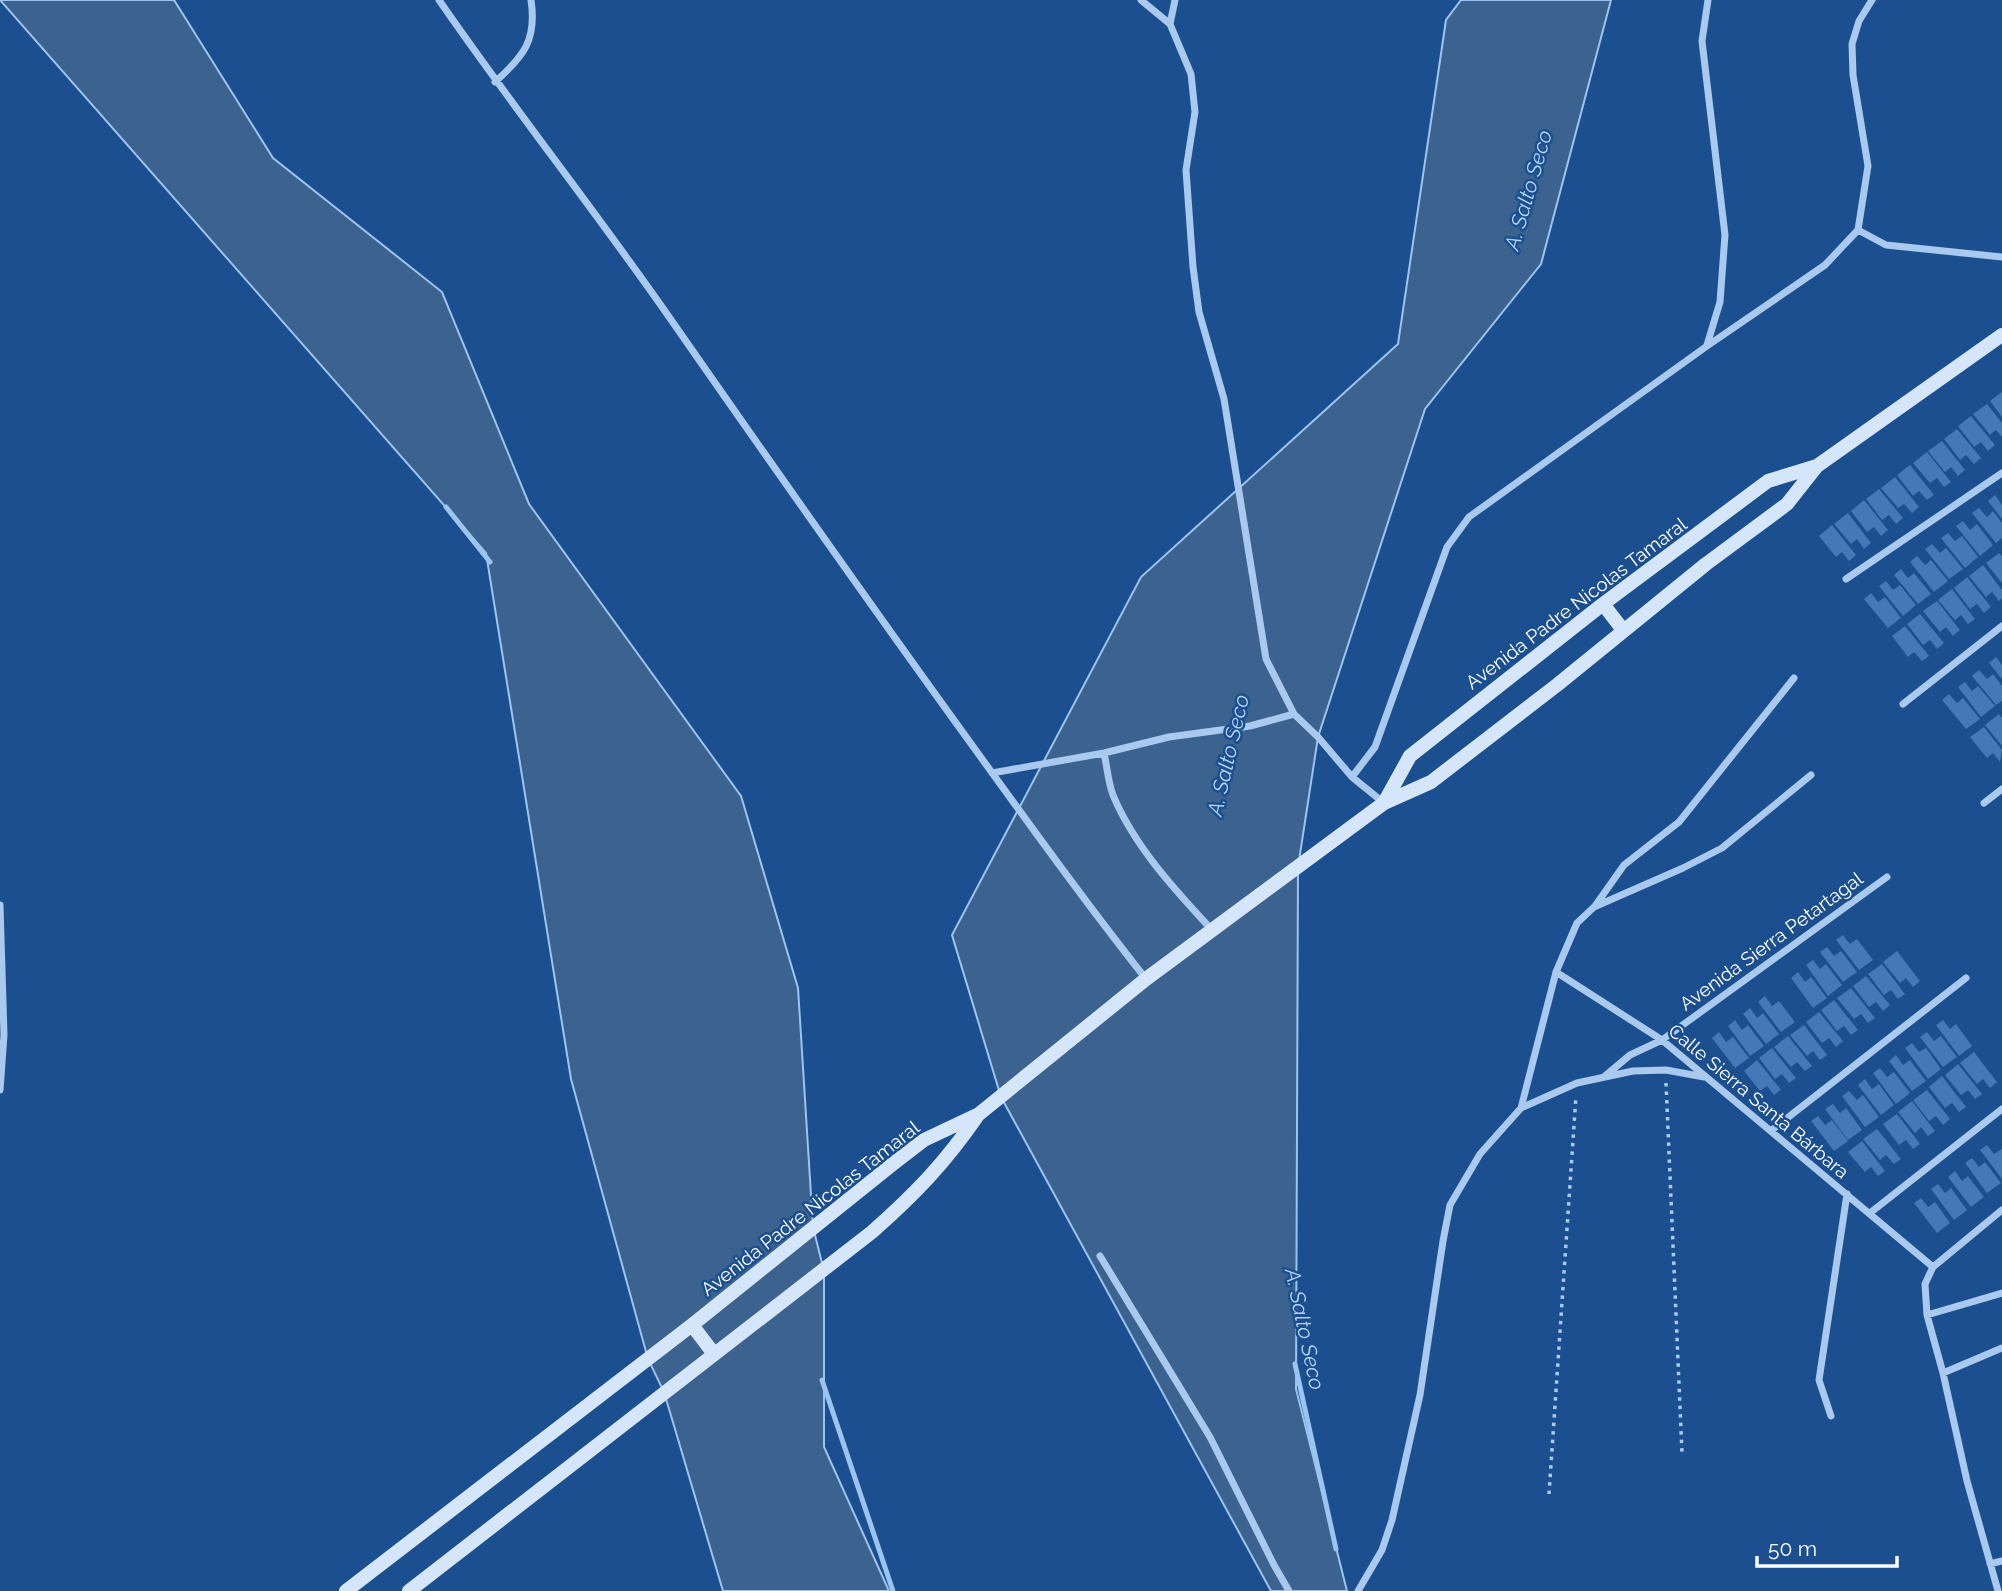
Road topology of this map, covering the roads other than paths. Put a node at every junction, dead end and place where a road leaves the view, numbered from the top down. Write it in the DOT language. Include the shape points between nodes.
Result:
graph roads {
  1 [pos="439,0"];
  2 [pos="531,0"];
  3 [pos="1141,0"];
  4 [pos="1175,0"];
  5 [pos="1708,0"];
  6 [pos="1872,0"];
  7 [pos="1170,24"];
  8 [pos="495,82"];
  9 [pos="1858,230"];
  10 [pos="2002,257"];
  11 [pos="2002,335"];
  12 [pos="1707,346"];
  13 [pos="1817,466"];
  14 [pos="2002,473"];
  15 [pos="1846,579"];
  16 [pos="1603,604"];
  17 [pos="2002,626"];
  18 [pos="1623,630"];
  19 [pos="1794,678"];
  20 [pos="1903,704"];
  21 [pos="1294,713"];
  22 [pos="1104,753"];
  23 [pos="992,773"];
  24 [pos="1811,775"];
  25 [pos="1352,777"];
  26 [pos="2002,789"];
  27 [pos="1384,803"];
  28 [pos="1984,803"];
  29 [pos="1887,877"];
  30 [pos="0,905"];
  31 [pos="1594,907"];
  32 [pos="1212,930"];
  33 [pos="1556,972"];
  34 [pos="1966,978"];
  35 [pos="1146,979"];
  36 [pos="1662,1040"];
  37 [pos="1604,1077"];
  38 [pos="1704,1077"];
  39 [pos="0,1090"];
  40 [pos="1521,1108"];
  41 [pos="2002,1109"];
  42 [pos="979,1114"];
  43 [pos="1772,1130"];
  44 [pos="1847,1195"];
  45 [pos="2002,1210"];
  46 [pos="1870,1213"];
  47 [pos="1100,1256"];
  48 [pos="1933,1267"];
  49 [pos="2002,1293"];
  50 [pos="1927,1315"];
  51 [pos="692,1325"];
  52 [pos="2002,1348"];
  53 [pos="714,1354"];
  54 [pos="1943,1373"];
  55 [pos="1831,1416"];
  56 [pos="2002,1561"];
  57 [pos="1990,1564"];
  58 [pos="346,1591"];
  59 [pos="409,1591"];
  60 [pos="1289,1591"];
  61 [pos="1358,1591"];
  62 [pos="1998,1591"];
  1 -- 8 [label="street"];
  2 -- 8 [label="street" via="531,36 519,61"];
  3 -- 7 [label="street"];
  4 -- 7 [label="street"];
  5 -- 12 [label="street" via="1702,41 1724,235 1720,302"];
  6 -- 9 [label="street" via="1858,21 1852,44 1868,166"];
  7 -- 21 [label="street" via="1191,74 1195,112 1186,170 1199,312 1224,399 1266,659"];
  8 -- 23 [label="street" via="549,150"];
  9 -- 10 [label="street" via="1885,245"];
  9 -- 12 [label="street" via="1825,265"];
  11 -- 13 [label="street, Avenida Padre Nicolas Tamaral"];
  12 -- 25 [label="street" via="1469,517 1447,547 1375,747"];
  13 -- 16 [label="street, Avenida Padre Nicolas Tamaral" via="1768,481"];
  13 -- 18 [label="street, Avenida Padre Nicolas Tamaral" via="1787,504"];
  14 -- 15 [label="street"];
  16 -- 18 [label="street"];
  16 -- 27 [label="street, Avenida Padre Nicolas Tamaral" via="1410,756"];
  17 -- 20 [label="street"];
  18 -- 27 [label="street, Avenida Padre Nicolas Tamaral" via="1431,782"];
  19 -- 31 [label="street" via="1679,822 1624,865"];
  21 -- 22 [label="street" via="1250,726 1169,737"];
  21 -- 25 [label="street"];
  22 -- 23 [label="street"];
  22 -- 32 [label="street" via="1112,793 1145,851"];
  23 -- 35 [label="street"];
  24 -- 31 [label="street" via="1722,848"];
  25 -- 27 [label="street"];
  26 -- 28 [label="street"];
  27 -- 32 [label="street, Avenida Padre Nicolas Tamaral"];
  29 -- 36 [label="street, Avenida Sierra Petartagal"];
  30 -- 39 [label="street" via="4,1035"];
  31 -- 33 [label="street" via="1577,923"];
  32 -- 35 [label="street, Avenida Padre Nicolas Tamaral"];
  33 -- 36 [label="street, Calle Sierra Santa Bárbara"];
  33 -- 40 [label="street"];
  34 -- 43 [label="street"];
  35 -- 42 [label="street, Avenida Padre Nicolas Tamaral"];
  36 -- 37 [label="street, Avenida Sierra Petartagal" via="1630,1055"];
  36 -- 38 [label="street, Calle Sierra Santa Bárbara"];
  37 -- 38 [label="street" via="1666,1070"];
  37 -- 40 [label="street" via="1577,1083"];
  38 -- 43 [label="street, Calle Sierra Santa Bárbara"];
  40 -- 61 [label="street" via="1480,1154 1450,1205 1420,1395 1392,1520 1382,1550"];
  41 -- 46 [label="street"];
  42 -- 51 [label="street, Avenida Padre Nicolas Tamaral" via="924,1140"];
  42 -- 53 [label="street" via="914,1194"];
  43 -- 44 [label="street, Calle Sierra Santa Bárbara"];
  44 -- 46 [label="street, Calle Sierra Santa Bárbara"];
  44 -- 55 [label="street" via="1819,1380"];
  45 -- 48 [label="street"];
  46 -- 48 [label="street, Calle Sierra Santa Bárbara"];
  47 -- 60 [label="street" via="1209,1437"];
  48 -- 50 [label="street" via="1925,1284"];
  49 -- 50 [label="street"];
  50 -- 54 [label="street"];
  51 -- 53 [label="street"];
  51 -- 58 [label="street, Avenida Padre Nicolas Tamaral"];
  52 -- 54 [label="street"];
  53 -- 59 [label="street"];
  54 -- 57 [label="street"];
  56 -- 57 [label="street"];
  57 -- 62 [label="street"];
}
